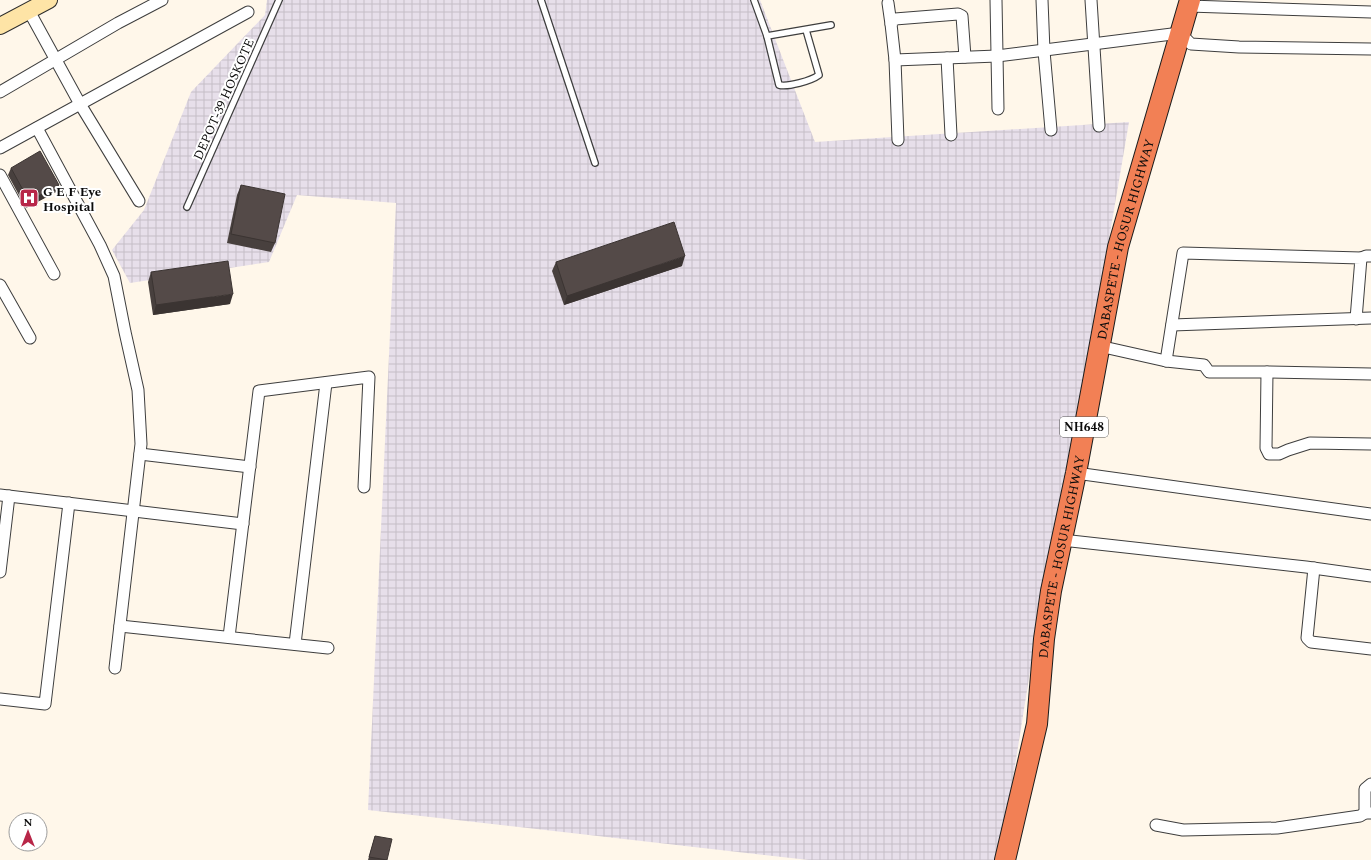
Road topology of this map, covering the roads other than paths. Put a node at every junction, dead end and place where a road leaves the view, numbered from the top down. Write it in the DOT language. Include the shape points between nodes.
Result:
graph roads {
  1 [pos="49,0"];
  2 [pos="162,0"];
  3 [pos="279,0"];
  4 [pos="541,0"];
  5 [pos="754,0"];
  6 [pos="996,0"];
  7 [pos="1042,0"];
  8 [pos="1091,0"];
  9 [pos="888,3"];
  10 [pos="1190,3"];
  11 [pos="29,11"];
  12 [pos="248,12"];
  13 [pos="1371,12"];
  14 [pos="891,24"];
  15 [pos="832,25"];
  16 [pos="0,26"];
  17 [pos="806,30"];
  18 [pos="1180,33"];
  19 [pos="767,36"];
  20 [pos="1094,44"];
  21 [pos="1371,49"];
  22 [pos="1044,50"];
  23 [pos="997,56"];
  24 [pos="947,58"];
  25 [pos="965,58"];
  26 [pos="56,60"];
  27 [pos="895,60"];
  28 [pos="0,92"];
  29 [pos="80,104"];
  30 [pos="998,109"];
  31 [pos="1099,126"];
  32 [pos="38,128"];
  33 [pos="1050,130"];
  34 [pos="951,135"];
  35 [pos="898,140"];
  36 [pos="0,148"];
  37 [pos="594,163"];
  38 [pos="0,175"];
  39 [pos="139,201"];
  40 [pos="187,208"];
  41 [pos="1366,257"];
  42 [pos="54,274"];
  43 [pos="0,286"];
  44 [pos="1371,318"];
  45 [pos="1356,319"];
  46 [pos="1172,325"];
  47 [pos="30,338"];
  48 [pos="1099,346"];
  49 [pos="1166,361"];
  50 [pos="1267,372"];
  51 [pos="1371,374"];
  52 [pos="326,383"];
  53 [pos="1371,444"];
  54 [pos="140,454"];
  55 [pos="250,467"];
  56 [pos="1076,473"];
  57 [pos="364,487"];
  58 [pos="4,496"];
  59 [pos="69,504"];
  60 [pos="133,511"];
  61 [pos="1371,514"];
  62 [pos="243,524"];
  63 [pos="1062,540"];
  64 [pos="1314,568"];
  65 [pos="0,572"];
  66 [pos="1371,576"];
  67 [pos="120,626"];
  68 [pos="229,637"];
  69 [pos="295,644"];
  70 [pos="328,648"];
  71 [pos="1371,649"];
  72 [pos="115,668"];
  73 [pos="0,699"];
  74 [pos="1371,784"];
  75 [pos="1368,813"];
  76 [pos="1156,825"];
  77 [pos="1005,860"];
  1 -- 11 [label="street"];
  2 -- 26 [label="street"];
  3 -- 40 [label="lane, DEPOT-39 HOSKOTE"];
  4 -- 37 [label="lane"];
  5 -- 19 [label="lane"];
  6 -- 23 [label="street"];
  7 -- 22 [label="street"];
  8 -- 20 [label="street"];
  9 -- 14 [label="street"];
  10 -- 13 [label="street"];
  10 -- 18 [label="highway, DABASPETE - HOSUR HIGHWAY / NH648"];
  11 -- 16 [label="street"];
  11 -- 26 [label="street"];
  12 -- 29 [label="street"];
  14 -- 25 [label="street" via="895,19 958,14 962,16"];
  14 -- 27 [label="street"];
  15 -- 17 [label="lane"];
  17 -- 19 [label="lane"];
  17 -- 19 [label="lane" via="819,75 814,79 785,86 779,85"];
  18 -- 20 [label="street"];
  18 -- 21 [label="street" via="1191,44"];
  18 -- 48 [label="highway, DABASPETE - HOSUR HIGHWAY / NH648" via="1118,247"];
  20 -- 22 [label="street"];
  20 -- 31 [label="street"];
  22 -- 23 [label="street"];
  22 -- 33 [label="street"];
  23 -- 25 [label="street"];
  23 -- 30 [label="street"];
  24 -- 25 [label="street"];
  24 -- 27 [label="street"];
  24 -- 34 [label="street"];
  26 -- 28 [label="street"];
  26 -- 29 [label="street"];
  27 -- 35 [label="street"];
  29 -- 32 [label="street"];
  29 -- 39 [label="street"];
  32 -- 36 [label="street"];
  32 -- 54 [label="street" via="114,276 138,390"];
  38 -- 42 [label="street"];
  41 -- 45 [label="street"];
  41 -- 46 [label="street" via="1183,253"];
  43 -- 47 [label="street"];
  44 -- 45 [label="street"];
  45 -- 46 [label="street"];
  46 -- 49 [label="street"];
  48 -- 49 [label="street"];
  48 -- 56 [label="highway, DABASPETE - HOSUR HIGHWAY / NH648"];
  49 -- 50 [label="street" via="1204,365 1209,372"];
  50 -- 51 [label="street"];
  50 -- 53 [label="street" via="1266,448 1269,454 1279,454 1310,443"];
  52 -- 55 [label="street" via="259,391"];
  52 -- 57 [label="street" via="369,377"];
  52 -- 69 [label="street"];
  54 -- 55 [label="street"];
  54 -- 60 [label="street"];
  55 -- 62 [label="street"];
  56 -- 61 [label="street"];
  56 -- 63 [label="highway, DABASPETE - HOSUR HIGHWAY / NH648"];
  58 -- 59 [label="street"];
  58 -- 65 [label="street"];
  59 -- 60 [label="street"];
  59 -- 73 [label="street" via="45,704"];
  60 -- 62 [label="street"];
  60 -- 67 [label="street"];
  62 -- 68 [label="street"];
  63 -- 64 [label="street"];
  63 -- 77 [label="highway, DABASPETE - HOSUR HIGHWAY / NH648" via="1044,639 1037,724"];
  64 -- 66 [label="street"];
  64 -- 71 [label="street" via="1307,638 1311,642"];
  67 -- 68 [label="street"];
  67 -- 72 [label="street"];
  68 -- 69 [label="street"];
  69 -- 70 [label="street"];
  74 -- 75 [label="street" via="1365,789"];
  75 -- 76 [label="street" via="1277,828 1183,830"];
}
